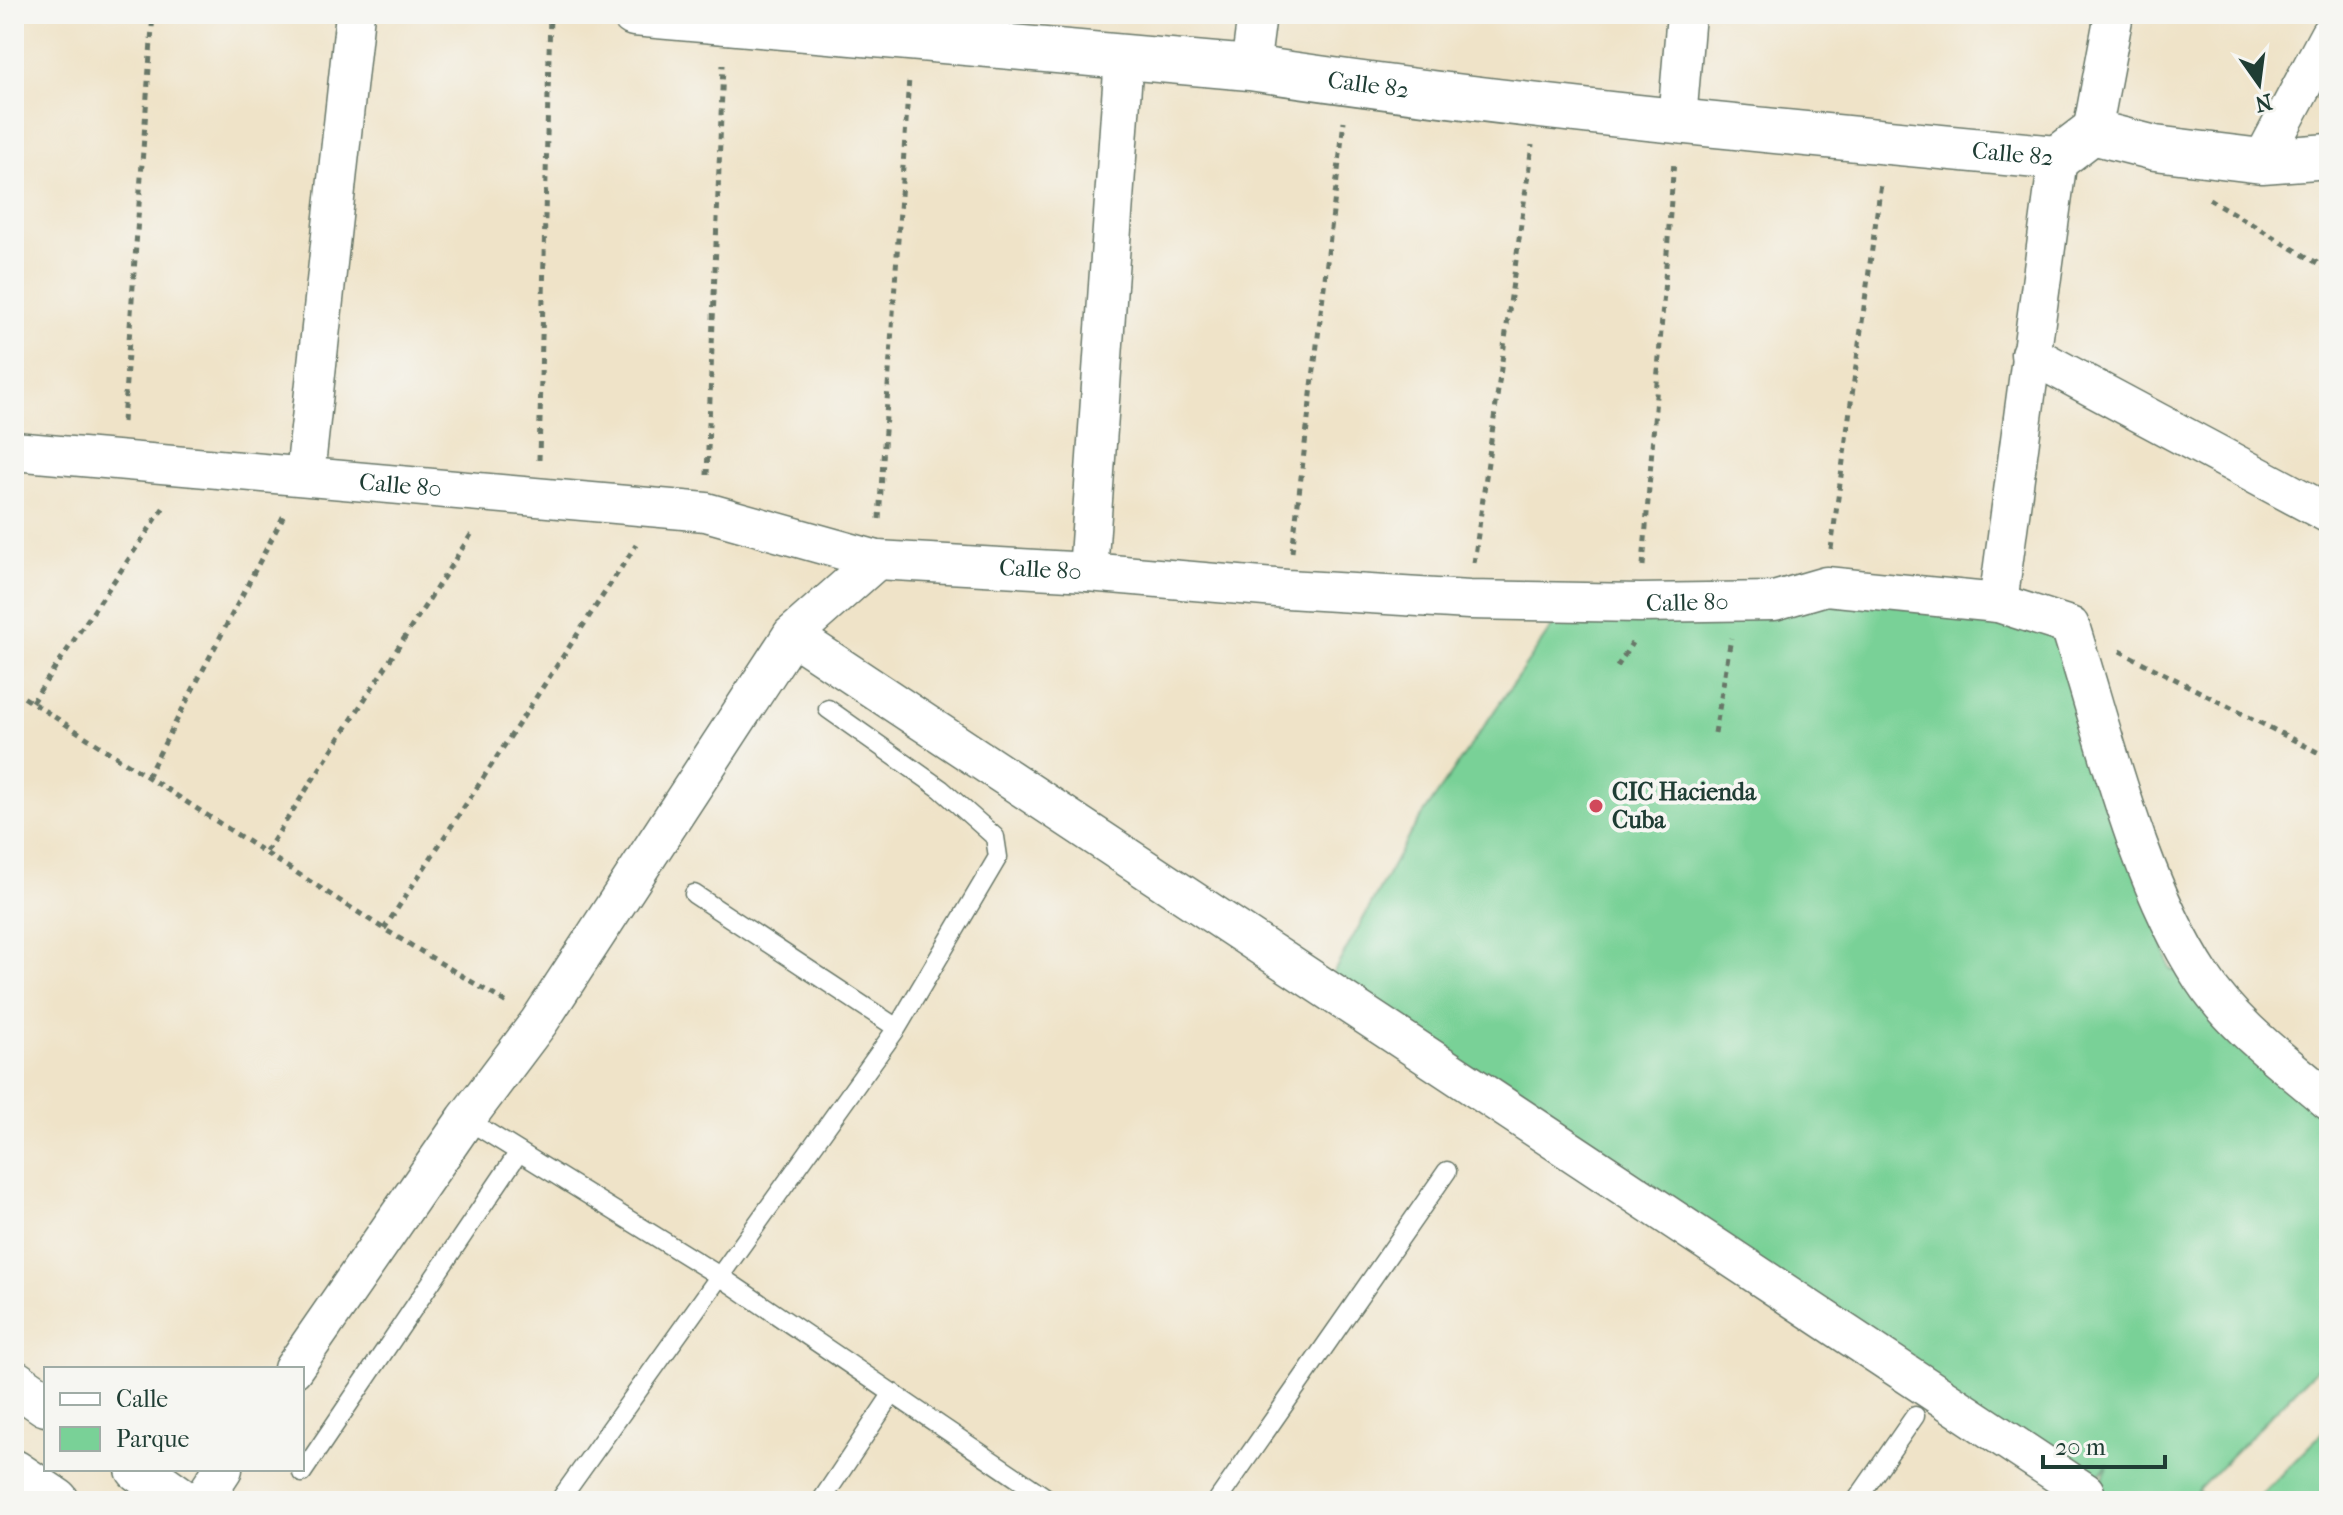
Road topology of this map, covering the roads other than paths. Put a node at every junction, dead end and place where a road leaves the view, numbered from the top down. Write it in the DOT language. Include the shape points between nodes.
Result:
graph roads {
  1 [pos="355,14"];
  2 [pos="634,14"];
  3 [pos="1257,14"];
  4 [pos="1686,14"];
  5 [pos="2114,14"];
  6 [pos="724,18"];
  7 [pos="912,27"];
  8 [pos="2329,35"];
  9 [pos="1124,57"];
  10 [pos="1250,68"];
  11 [pos="1677,120"];
  12 [pos="2092,132"];
  13 [pos="2329,156"];
  14 [pos="2058,158"];
  15 [pos="2262,161"];
  16 [pos="2030,354"];
  17 [pos="14,451"];
  18 [pos="305,475"];
  19 [pos="2329,514"];
  20 [pos="877,560"];
  21 [pos="1088,572"];
  22 [pos="1998,603"];
  23 [pos="792,635"];
  24 [pos="828,709"];
  25 [pos="694,894"];
  26 [pos="897,1028"];
  27 [pos="2329,1101"];
  28 [pos="466,1119"];
  29 [pos="519,1152"];
  30 [pos="1447,1171"];
  31 [pos="721,1277"];
  32 [pos="294,1367"];
  33 [pos="14,1382"];
  34 [pos="893,1393"];
  35 [pos="44,1403"];
  36 [pos="1915,1416"];
  37 [pos="304,1470"];
  38 [pos="141,1471"];
  39 [pos="222,1471"];
  40 [pos="14,1472"];
  41 [pos="2085,1492"];
  42 [pos="57,1501"];
  43 [pos="183,1501"];
  44 [pos="202,1501"];
  45 [pos="559,1501"];
  46 [pos="821,1501"];
  47 [pos="1051,1501"];
  48 [pos="1217,1501"];
  49 [pos="1856,1501"];
  1 -- 18 [label="street"];
  2 -- 6 [label="street, Calle 82"];
  3 -- 10 [label="street"];
  4 -- 11 [label="street"];
  5 -- 12 [label="street"];
  6 -- 7 [label="street, Calle 82"];
  7 -- 9 [label="street, Calle 82"];
  8 -- 15 [label="street"];
  9 -- 10 [label="street, Calle 82"];
  9 -- 21 [label="street"];
  10 -- 11 [label="street, Calle 82"];
  11 -- 14 [label="street, Calle 82"];
  12 -- 14 [label="street, Calle 82"];
  12 -- 15 [label="street" via="2155,148"];
  13 -- 15 [label="street"];
  14 -- 16 [label="street"];
  16 -- 19 [label="street"];
  16 -- 22 [label="street"];
  17 -- 18 [label="street, Calle 80"];
  18 -- 20 [label="street, Calle 80" via="706,512"];
  20 -- 21 [label="street, Calle 80"];
  20 -- 23 [label="street"];
  21 -- 22 [label="street, Calle 80" via="1469,600 1774,601 1826,586"];
  22 -- 27 [label="street, Calle 80" via="2070,626 2137,840 2203,979 2248,1032"];
  23 -- 28 [label="street" via="539,1022"];
  23 -- 41 [label="street"];
  24 -- 26 [label="lane" via="941,789 995,837 998,857"];
  25 -- 26 [label="lane"];
  26 -- 31 [label="lane"];
  28 -- 29 [label="lane"];
  28 -- 32 [label="street"];
  29 -- 31 [label="lane"];
  29 -- 37 [label="lane"];
  30 -- 48 [label="lane"];
  31 -- 34 [label="lane"];
  31 -- 45 [label="lane"];
  33 -- 35 [label="street"];
  34 -- 46 [label="lane"];
  34 -- 47 [label="lane"];
  36 -- 49 [label="lane"];
  38 -- 43 [label="street"];
  39 -- 44 [label="street"];
  40 -- 42 [label="street"];
}
